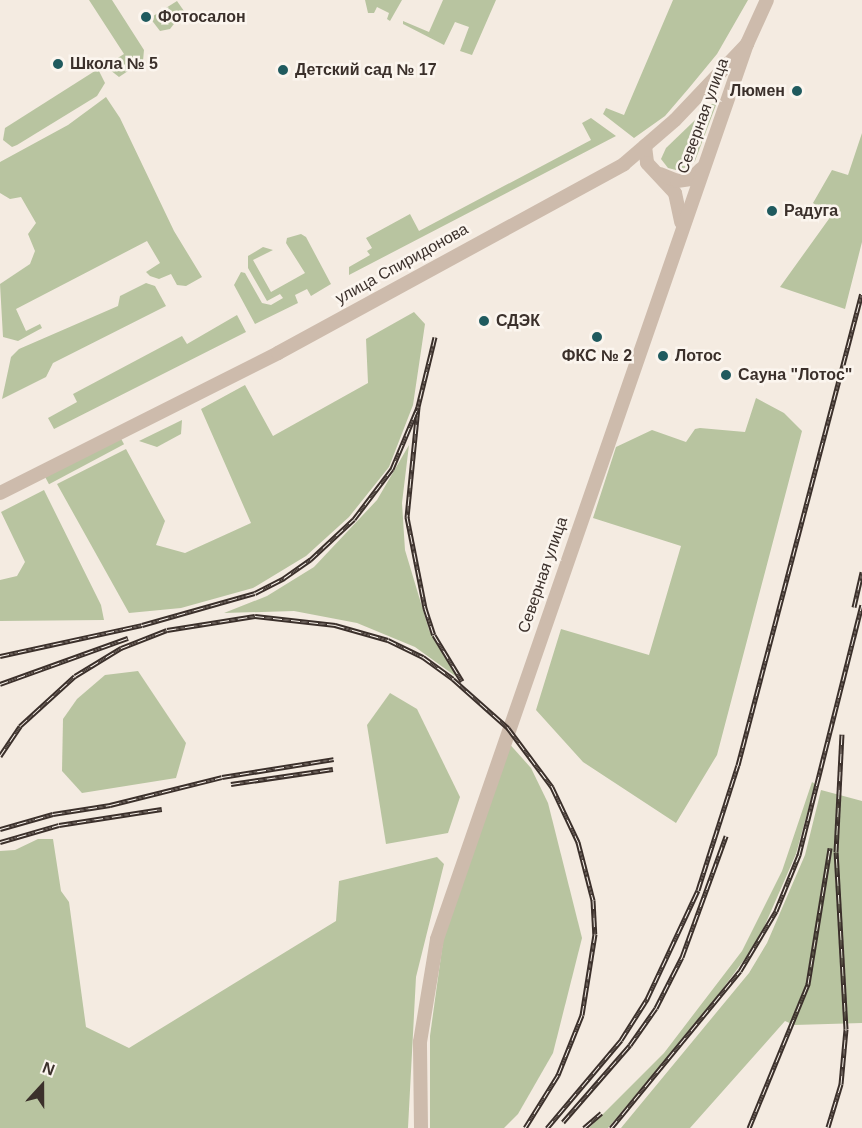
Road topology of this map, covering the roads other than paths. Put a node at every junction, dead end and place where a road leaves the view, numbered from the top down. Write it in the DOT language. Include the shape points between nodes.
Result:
graph roads {
  1 [pos="767,0"];
  2 [pos="747,44"];
  3 [pos="645,146"];
  4 [pos="628,162"];
  5 [pos="702,169"];
  6 [pos="660,174"];
  7 [pos="681,227"];
  8 [pos="0,493"];
  9 [pos="421,1128"];
  1 -- 2 [label="street, улица Спиридонова"];
  2 -- 3 [label="street, улица Спиридонова"];
  2 -- 5 [label="street, Северная улица"];
  3 -- 4 [label="street, улица Спиридонова"];
  3 -- 6 [label="street" via="647,162"];
  4 -- 6 [label="street"];
  4 -- 8 [label="street, улица Спиридонова" via="267,359"];
  5 -- 6 [label="street" via="691,179 677,181"];
  5 -- 7 [label="street, Северная улица"];
  6 -- 7 [label="street" via="675,193"];
  7 -- 9 [label="street, Северная улица" via="437,939 420,1042"];
}
